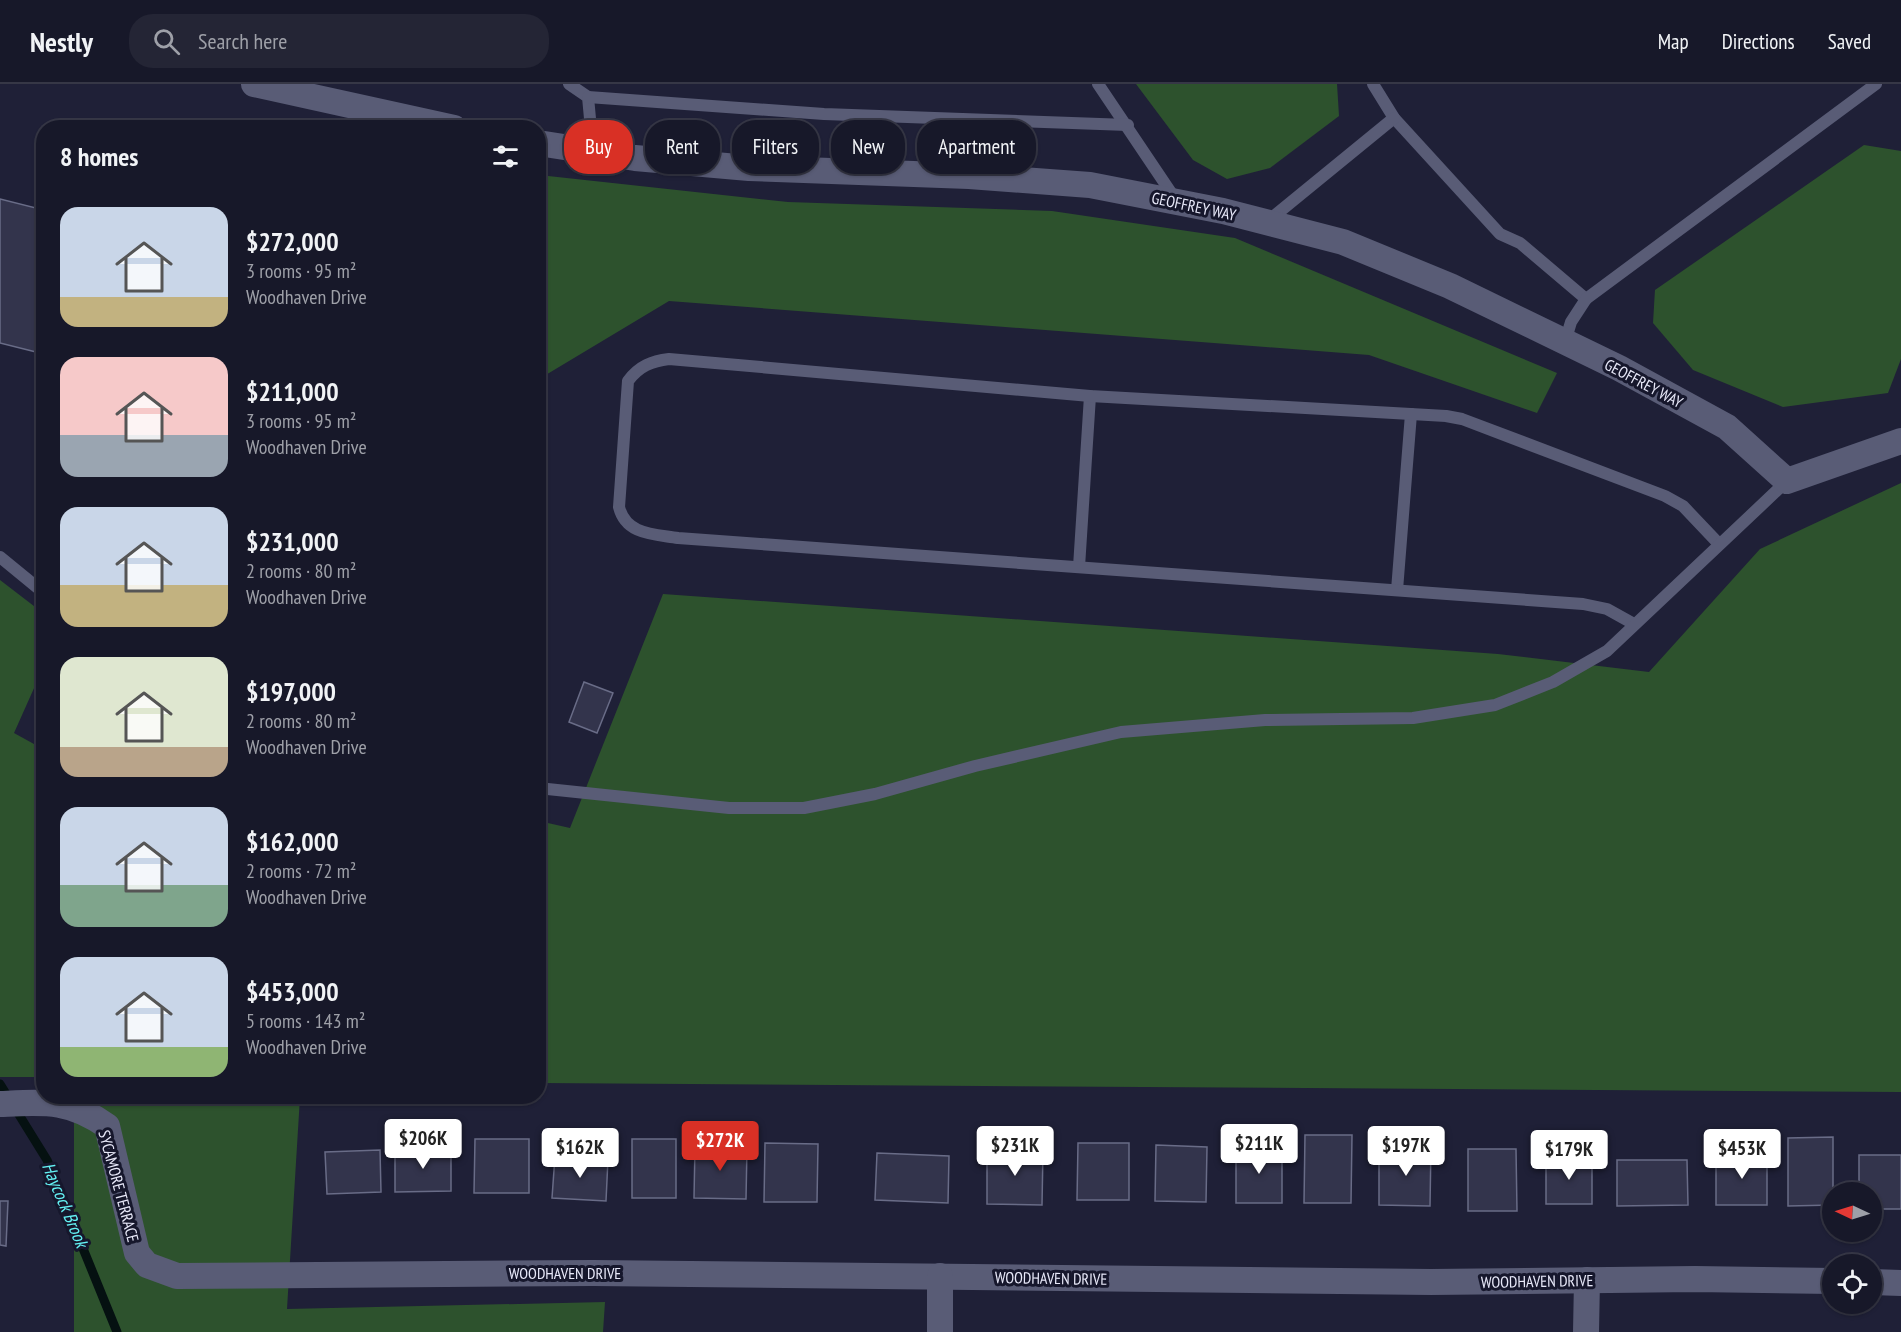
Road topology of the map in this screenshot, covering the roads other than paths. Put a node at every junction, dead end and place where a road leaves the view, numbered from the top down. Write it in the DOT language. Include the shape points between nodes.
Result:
graph roads {
  1 [pos="254,84"];
  2 [pos="569,84"];
  3 [pos="1098,84"];
  4 [pos="1373,84"];
  5 [pos="1876,84"];
  6 [pos="588,97"];
  7 [pos="1394,118"];
  8 [pos="418,120"];
  9 [pos="590,120"];
  10 [pos="1128,125"];
  11 [pos="546,144"];
  12 [pos="564,147"];
  13 [pos="633,158"];
  14 [pos="1177,202"];
  15 [pos="1267,222"];
  16 [pos="1586,299"];
  17 [pos="1565,342"];
  18 [pos="1090,396"];
  19 [pos="1411,414"];
  20 [pos="1901,441"];
  21 [pos="1787,481"];
  22 [pos="1719,544"];
  23 [pos="0,557"];
  24 [pos="1079,567"];
  25 [pos="36,586"];
  26 [pos="1397,590"];
  27 [pos="1634,624"];
  28 [pos="546,790"];
  29 [pos="36,1102"];
  30 [pos="0,1104"];
  31 [pos="65,1104"];
  32 [pos="269,1275"];
  33 [pos="940,1276"];
  34 [pos="1587,1280"];
  35 [pos="1822,1281"];
  36 [pos="1882,1282"];
  37 [pos="1901,1282"];
  38 [pos="940,1332"];
  39 [pos="1586,1332"];
  1 -- 8 [label="street"];
  2 -- 6 [label="lane"];
  3 -- 10 [label="lane"];
  4 -- 7 [label="lane"];
  5 -- 16 [label="lane"];
  6 -- 9 [label="lane"];
  6 -- 10 [label="lane" via="824,114"];
  7 -- 15 [label="lane"];
  7 -- 16 [label="lane" via="1500,234 1520,243"];
  10 -- 14 [label="lane"];
  11 -- 12 [label="street, GEOFFREY WAY"];
  13 -- 14 [label="street, GEOFFREY WAY" via="749,168 1090,185"];
  14 -- 15 [label="street, GEOFFREY WAY"];
  15 -- 17 [label="street, GEOFFREY WAY" via="1343,242 1450,286"];
  16 -- 17 [label="lane" via="1571,322"];
  17 -- 21 [label="street, GEOFFREY WAY" via="1726,427"];
  18 -- 19 [label="lane"];
  18 -- 24 [label="lane"];
  18 -- 24 [label="lane" via="669,359 653,361 628,381 619,507 626,524 636,530 678,538"];
  19 -- 22 [label="lane" via="1462,419 1665,496 1683,506"];
  19 -- 26 [label="lane"];
  20 -- 21 [label="street"];
  21 -- 22 [label="lane"];
  22 -- 27 [label="lane"];
  23 -- 25 [label="lane"];
  24 -- 26 [label="lane"];
  26 -- 27 [label="lane" via="1583,604 1607,609"];
  27 -- 28 [label="lane" via="1606,651 1553,682 1495,705 1413,718 1265,720 1121,732 804,808 729,808"];
  29 -- 30 [label="street, SYCAMORE TERRACE"];
  31 -- 32 [label="street, SYCAMORE TERRACE" via="106,1126 137,1253 147,1265 177,1276"];
  32 -- 33 [label="street, WOODHAVEN DRIVE"];
  33 -- 34 [label="street, WOODHAVEN DRIVE"];
  33 -- 38 [label="street"];
  34 -- 35 [label="street, WOODHAVEN DRIVE"];
  34 -- 39 [label="street"];
  36 -- 37 [label="street"];
}
